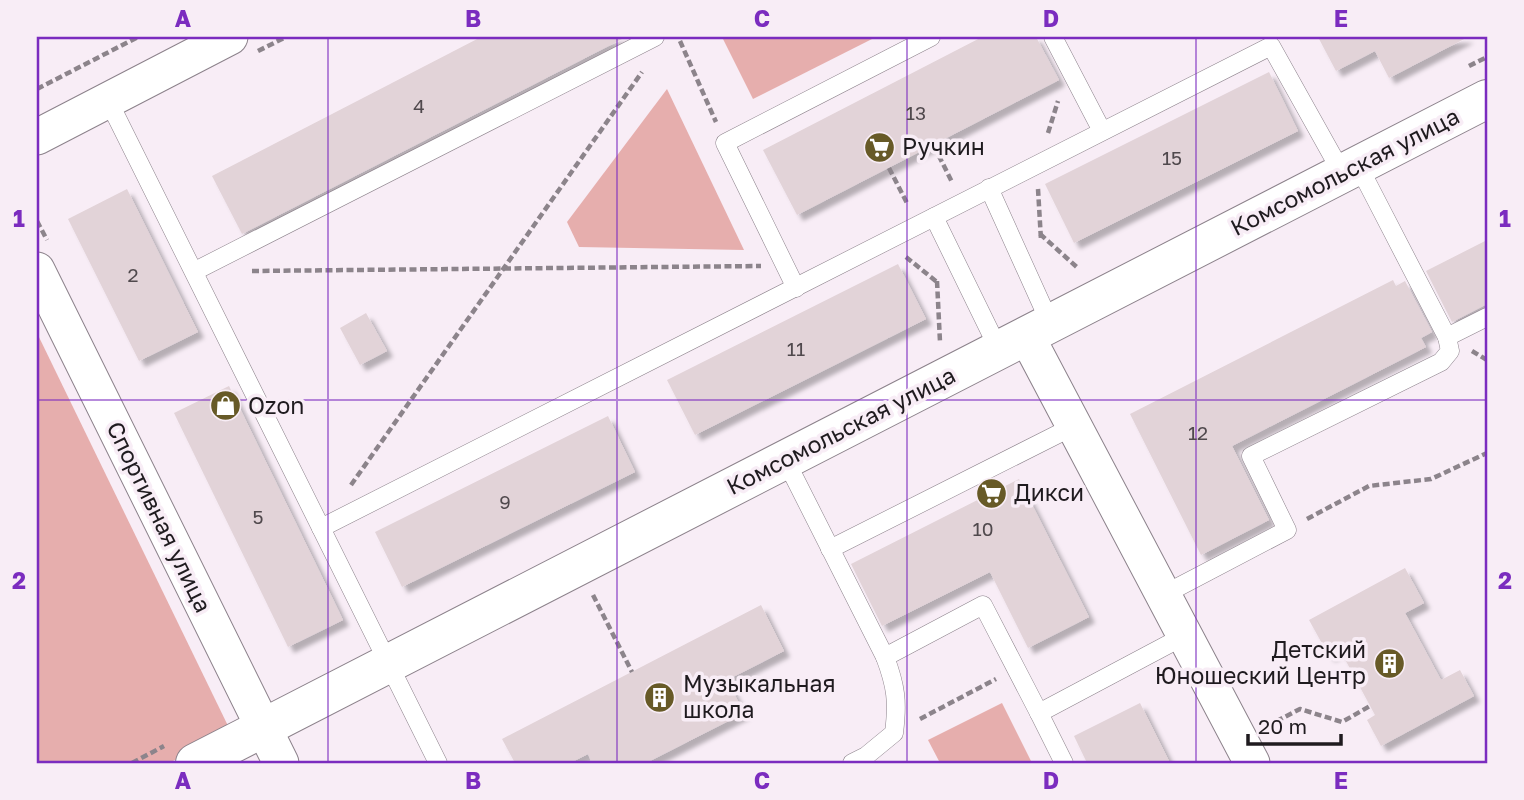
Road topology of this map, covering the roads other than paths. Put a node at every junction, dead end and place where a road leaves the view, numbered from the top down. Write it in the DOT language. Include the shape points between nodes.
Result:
graph roads {
  1 [pos="230,37"];
  2 [pos="655,37"];
  3 [pos="931,37"];
  4 [pos="1054,37"];
  5 [pos="1487,99"];
  6 [pos="108,100"];
  7 [pos="1102,131"];
  8 [pos="37,137"];
  9 [pos="1350,169"];
  10 [pos="989,188"];
  11 [pos="926,221"];
  12 [pos="37,270"];
  13 [pos="195,271"];
  14 [pos="796,288"];
  15 [pos="1487,317"];
  16 [pos="1025,336"];
  17 [pos="1447,337"];
  18 [pos="1074,426"];
  19 [pos="785,459"];
  20 [pos="321,528"];
  21 [pos="830,549"];
  22 [pos="1163,595"];
  23 [pos="1184,636"];
  24 [pos="885,657"];
  25 [pos="388,664"];
  26 [pos="1040,713"];
  27 [pos="263,729"];
  28 [pos="195,763"];
  29 [pos="281,763"];
  30 [pos="438,763"];
  31 [pos="852,763"];
  32 [pos="1064,763"];
  33 [pos="1252,763"];
  1 -- 6 [label="street"];
  2 -- 13 [label="lane"];
  3 -- 14 [label="lane" via="725,143"];
  4 -- 7 [label="lane"];
  5 -- 9 [label="street, Комсомольская улица"];
  6 -- 8 [label="street"];
  6 -- 13 [label="lane"];
  7 -- 9 [label="lane" via="1271,46"];
  7 -- 10 [label="lane"];
  9 -- 16 [label="street, Комсомольская улица"];
  9 -- 17 [label="lane"];
  10 -- 11 [label="lane"];
  10 -- 16 [label="lane"];
  11 -- 14 [label="lane"];
  11 -- 16 [label="lane"];
  12 -- 27 [label="street, Спортивная улица"];
  13 -- 20 [label="lane"];
  14 -- 20 [label="lane"];
  15 -- 17 [label="lane"];
  16 -- 18 [label="street"];
  16 -- 19 [label="street, Комсомольская улица"];
  17 -- 22 [label="lane" via="1450,351 1441,362 1251,456 1287,530"];
  18 -- 21 [label="lane"];
  18 -- 22 [label="street"];
  19 -- 21 [label="lane"];
  19 -- 25 [label="street, Комсомольская улица"];
  20 -- 25 [label="lane"];
  21 -- 24 [label="lane"];
  22 -- 23 [label="street"];
  23 -- 26 [label="lane"];
  23 -- 33 [label="street"];
  24 -- 26 [label="lane" via="983,605"];
  24 -- 31 [label="lane" via="898,707 894,733"];
  25 -- 27 [label="street, Комсомольская улица"];
  25 -- 30 [label="lane"];
  26 -- 32 [label="lane"];
  27 -- 28 [label="street, Комсомольская улица"];
  27 -- 29 [label="street, Спортивная улица"];
}
